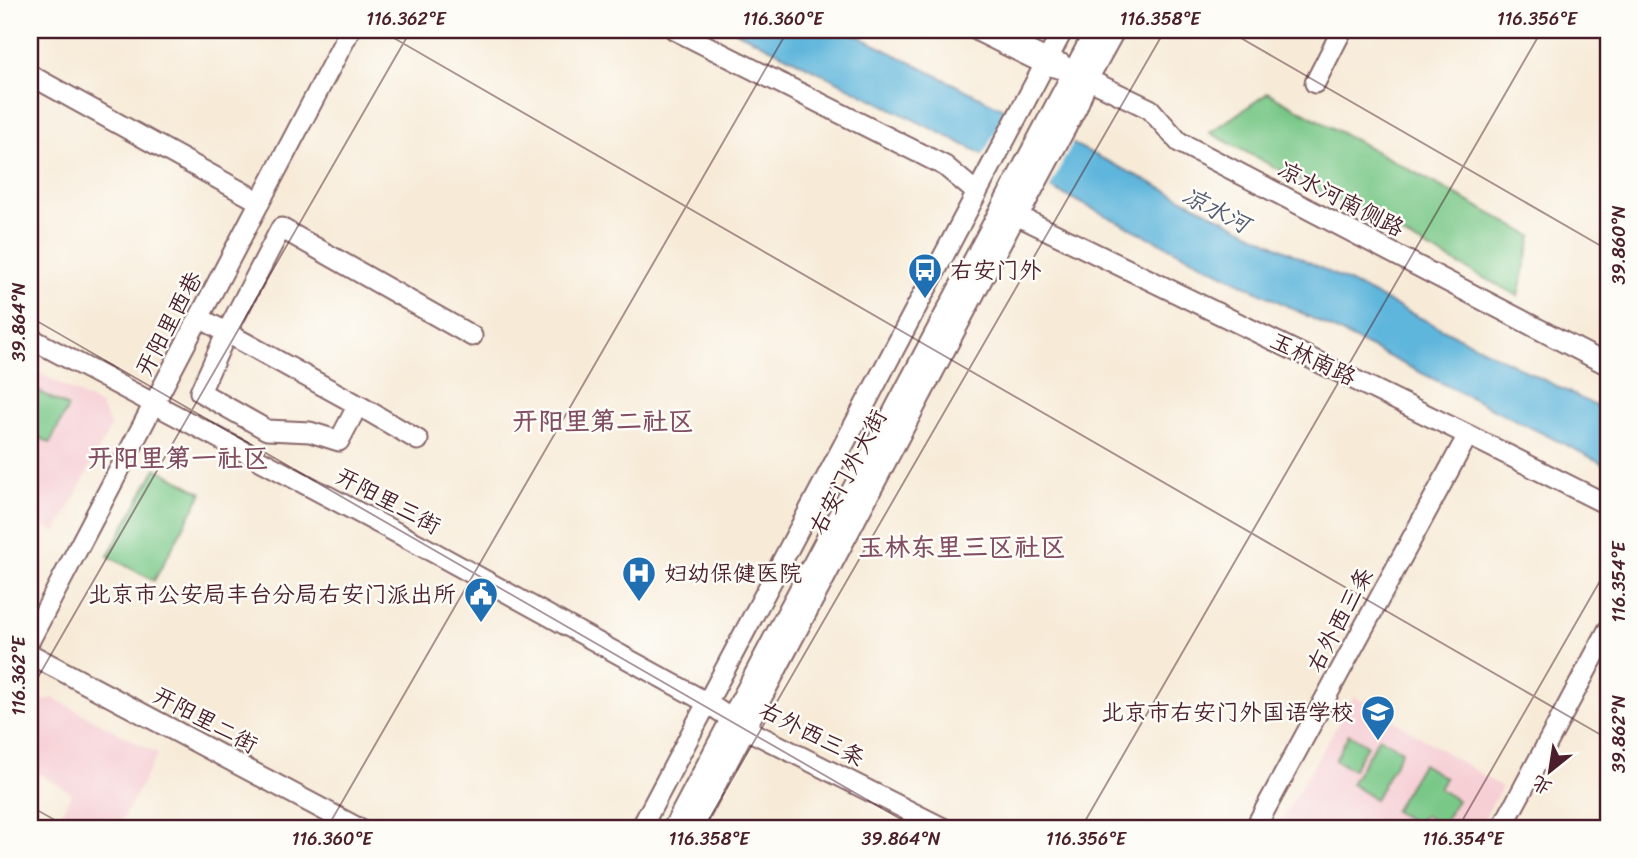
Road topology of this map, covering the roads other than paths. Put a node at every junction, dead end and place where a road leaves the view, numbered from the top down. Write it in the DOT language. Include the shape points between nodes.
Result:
graph roads {
  1 [pos="351,30"];
  2 [pos="675,30"];
  3 [pos="981,30"];
  4 [pos="1063,30"];
  5 [pos="1080,30"];
  6 [pos="1098,30"];
  7 [pos="1115,30"];
  8 [pos="1342,30"];
  9 [pos="1067,70"];
  10 [pos="30,75"];
  11 [pos="1315,83"];
  12 [pos="1055,96"];
  13 [pos="1002,197"];
  14 [pos="260,202"];
  15 [pos="200,318"];
  16 [pos="228,332"];
  17 [pos="472,337"];
  18 [pos="30,338"];
  19 [pos="1608,365"];
  20 [pos="154,404"];
  21 [pos="358,405"];
  22 [pos="1468,435"];
  23 [pos="418,440"];
  24 [pos="1608,505"];
  25 [pos="1608,630"];
  26 [pos="30,640"];
  27 [pos="30,654"];
  28 [pos="727,716"];
  29 [pos="358,828"];
  30 [pos="641,828"];
  31 [pos="660,828"];
  32 [pos="676,828"];
  33 [pos="693,828"];
  34 [pos="943,828"];
  35 [pos="1255,828"];
  36 [pos="1502,828"];
  1 -- 14 [label="street, 开阳里西巷"];
  2 -- 13 [label="street, 玉林南路"];
  3 -- 9 [label="main road"];
  4 -- 9 [label="street"];
  5 -- 9 [label="main road"];
  6 -- 9 [label="main road"];
  7 -- 9 [label="street"];
  8 -- 11 [label="street"];
  9 -- 12 [label="main road"];
  9 -- 12 [label="street"];
  9 -- 19 [label="street, 凉水河南侧路" via="1150,109 1179,142"];
  10 -- 14 [label="street"];
  12 -- 13 [label="main road, 右安门外大街"];
  12 -- 13 [label="street"];
  13 -- 22 [label="street, 玉林南路"];
  13 -- 28 [label="main road, 右安门外大街"];
  14 -- 15 [label="street, 开阳里西巷"];
  15 -- 16 [label="street"];
  15 -- 20 [label="street, 开阳里西巷"];
  16 -- 17 [label="street" via="281,228"];
  16 -- 21 [label="street"];
  16 -- 21 [label="street" via="200,392 267,430 310,432 339,441"];
  18 -- 20 [label="street, 开阳里三街"];
  20 -- 26 [label="street, 开阳里西巷"];
  20 -- 28 [label="street, 开阳里三街"];
  21 -- 23 [label="street"];
  22 -- 24 [label="street, 玉林南路"];
  22 -- 35 [label="street, 右外西三条"];
  25 -- 36 [label="street"];
  27 -- 29 [label="street, 开阳里二街"];
  28 -- 30 [label="street"];
  28 -- 31 [label="main road, 右安门外大街"];
  28 -- 32 [label="main road, 右安门外大街"];
  28 -- 33 [label="street"];
  28 -- 34 [label="street, 右外西三条"];
}
